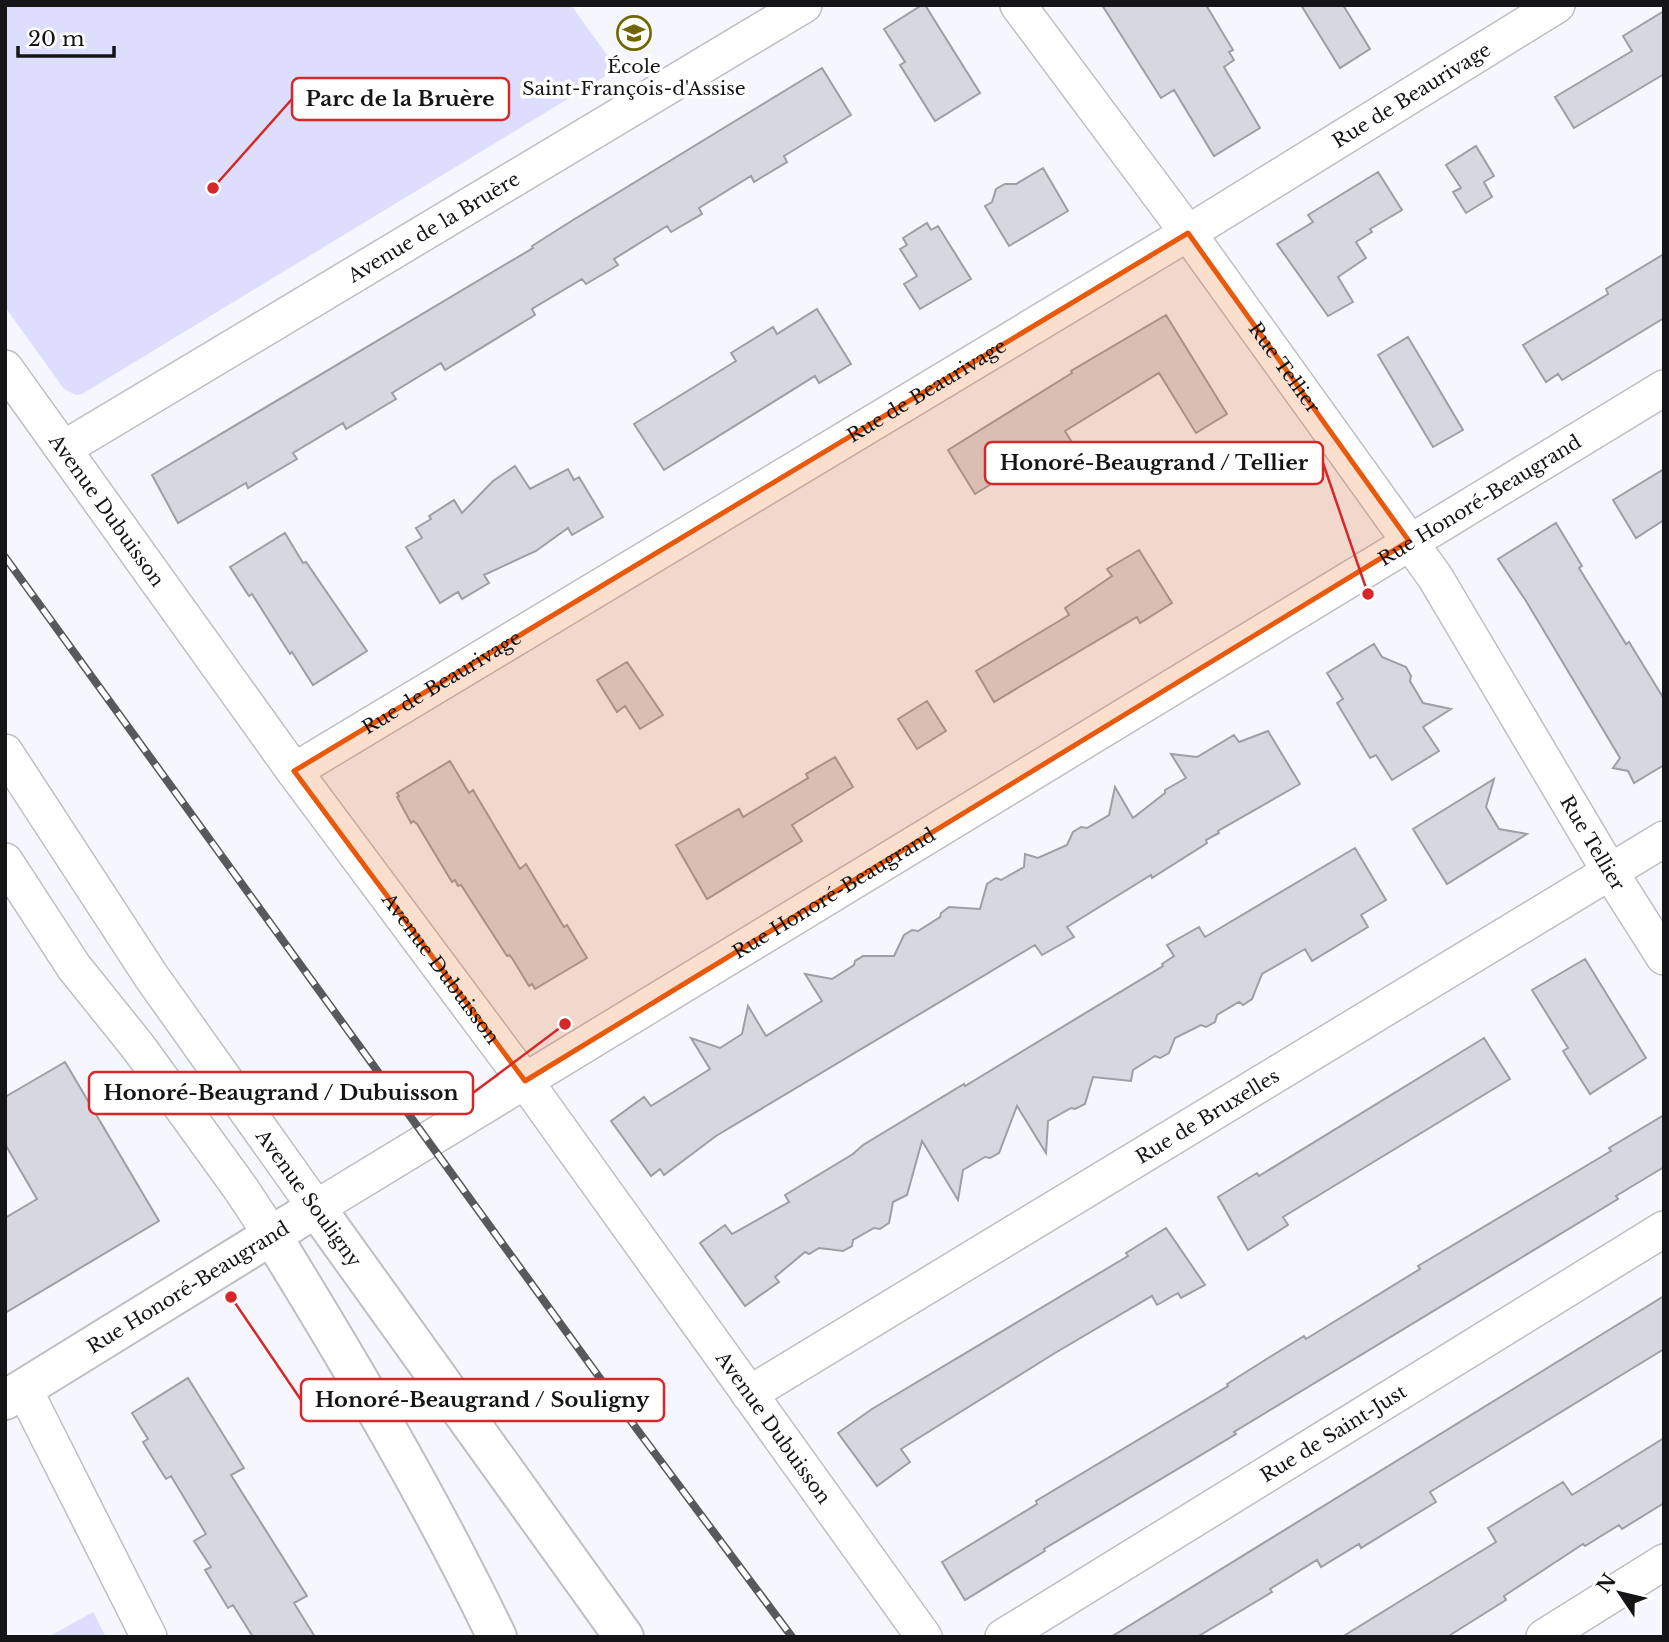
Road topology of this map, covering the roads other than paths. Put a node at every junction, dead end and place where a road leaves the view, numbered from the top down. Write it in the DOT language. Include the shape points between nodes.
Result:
graph roads {
  1 [pos="804,5"];
  2 [pos="1018,5"];
  3 [pos="1557,5"];
  4 [pos="1188,233"];
  5 [pos="5,368"];
  6 [pos="1664,388"];
  7 [pos="63,449"];
  8 [pos="1409,541"];
  9 [pos="5,752"];
  10 [pos="294,771"];
  11 [pos="1664,839"];
  12 [pos="5,862"];
  13 [pos="1610,872"];
  14 [pos="1664,957"];
  15 [pos="525,1081"];
  16 [pos="316,1208"];
  17 [pos="1664,1229"];
  18 [pos="272,1236"];
  19 [pos="748,1394"];
  20 [pos="15,1395"];
  21 [pos="1664,1562"];
  22 [pos="149,1637"];
  23 [pos="497,1637"];
  24 [pos="624,1637"];
  25 [pos="924,1637"];
  26 [pos="1003,1637"];
  27 [pos="1544,1637"];
  1 -- 7 [label="street, Avenue de la Bruère"];
  2 -- 4 [label="street, Rue Tellier"];
  3 -- 4 [label="street, Rue de Beaurivage"];
  4 -- 8 [label="street, Rue Tellier"];
  4 -- 10 [label="street, Rue de Beaurivage"];
  5 -- 7 [label="street, Avenue Dubuisson"];
  6 -- 8 [label="street, Rue Honoré-Beaugrand"];
  7 -- 10 [label="street, Avenue Dubuisson"];
  8 -- 13 [label="street, Rue Tellier" via="1435,577"];
  8 -- 15 [label="street, Rue Honoré-Beaugrand"];
  9 -- 16 [label="street, Avenue Souligny" via="151,976"];
  10 -- 15 [label="street, Avenue Dubuisson"];
  11 -- 13 [label="street, Rue de Bruxelles"];
  12 -- 18 [label="street" via="74,967 139,1048"];
  13 -- 14 [label="street, Rue Tellier"];
  13 -- 19 [label="street, Rue de Bruxelles"];
  15 -- 16 [label="street, Rue Honoré-Beaugrand"];
  15 -- 19 [label="street, Avenue Dubuisson"];
  16 -- 18 [label="main road, Rue Honoré-Beaugrand"];
  16 -- 24 [label="main road, Avenue Souligny"];
  17 -- 26 [label="street, Rue de Saint-Just"];
  18 -- 20 [label="main road, Rue Honoré-Beaugrand"];
  18 -- 23 [label="main road" via="402,1454"];
  19 -- 25 [label="street, Avenue Dubuisson"];
  20 -- 22 [label="street"];
  21 -- 27 [label="street"];
}
